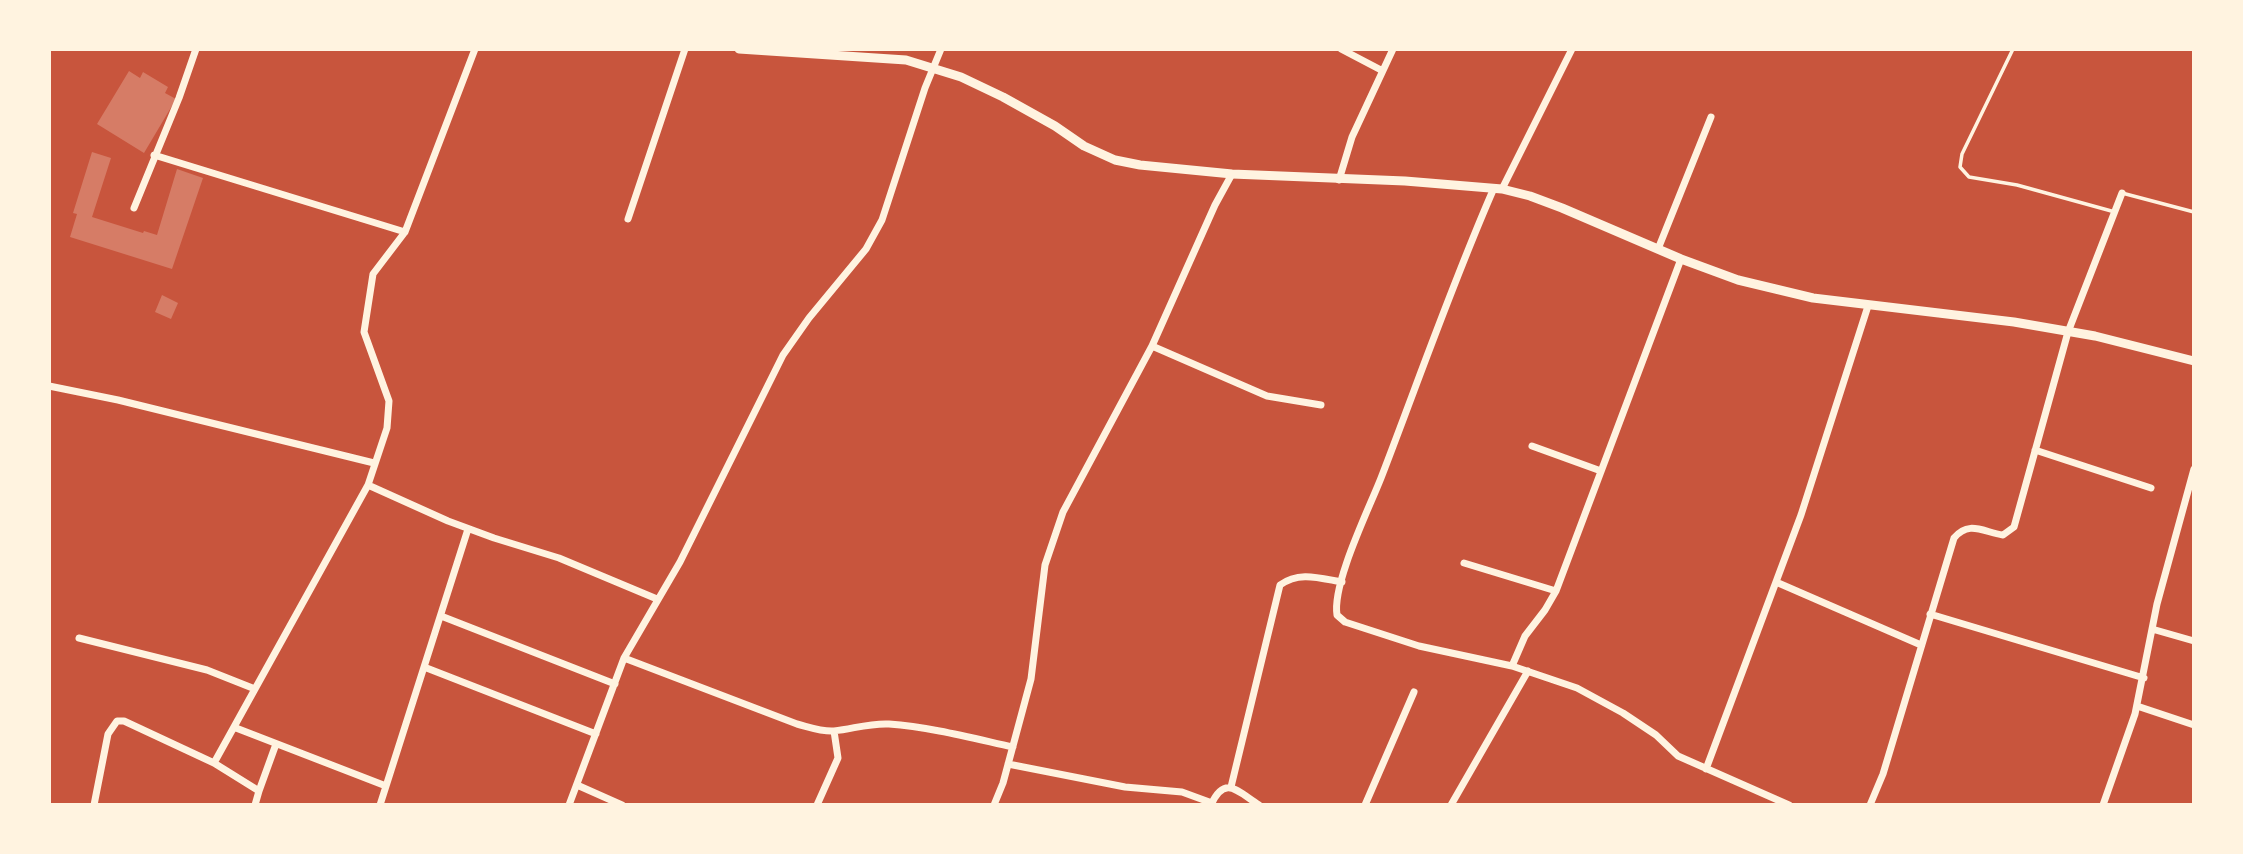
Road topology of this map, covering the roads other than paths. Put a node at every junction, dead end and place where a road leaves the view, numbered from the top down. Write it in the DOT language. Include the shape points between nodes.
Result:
graph roads {
  1 [pos="196,49"];
  2 [pos="475,49"];
  3 [pos="685,49"];
  4 [pos="739,49"];
  5 [pos="942,49"];
  6 [pos="1341,49"];
  7 [pos="1393,49"];
  8 [pos="1572,49"];
  9 [pos="2013,49"];
  10 [pos="825,52"];
  11 [pos="933,67"];
  12 [pos="1381,70"];
  13 [pos="1711,117"];
  14 [pos="154,155"];
  15 [pos="1231,174"];
  16 [pos="1339,180"];
  17 [pos="1498,189"];
  18 [pos="2122,193"];
  19 [pos="134,208"];
  20 [pos="2115,212"];
  21 [pos="2194,212"];
  22 [pos="628,219"];
  23 [pos="405,232"];
  24 [pos="1658,248"];
  25 [pos="1681,259"];
  26 [pos="1868,306"];
  27 [pos="2068,332"];
  28 [pos="1152,346"];
  29 [pos="2194,361"];
  30 [pos="49,386"];
  31 [pos="1321,405"];
  32 [pos="1532,446"];
  33 [pos="2035,450"];
  34 [pos="374,463"];
  35 [pos="1601,471"];
  36 [pos="2194,472"];
  37 [pos="368,485"];
  38 [pos="2151,488"];
  39 [pos="468,528"];
  40 [pos="1464,563"];
  41 [pos="1342,582"];
  42 [pos="1776,582"];
  43 [pos="1556,591"];
  44 [pos="657,599"];
  45 [pos="1930,614"];
  46 [pos="441,616"];
  47 [pos="2152,629"];
  48 [pos="79,638"];
  49 [pos="2194,641"];
  50 [pos="1921,645"];
  51 [pos="624,658"];
  52 [pos="1512,666"];
  53 [pos="424,667"];
  54 [pos="1528,671"];
  55 [pos="2144,678"];
  56 [pos="615,684"];
  57 [pos="255,690"];
  58 [pos="1414,692"];
  59 [pos="2137,706"];
  60 [pos="2194,725"];
  61 [pos="236,728"];
  62 [pos="834,731"];
  63 [pos="596,734"];
  64 [pos="276,744"];
  65 [pos="1013,747"];
  66 [pos="215,763"];
  67 [pos="1008,764"];
  68 [pos="1706,769"];
  69 [pos="577,785"];
  70 [pos="386,786"];
  71 [pos="1231,787"];
  72 [pos="259,792"];
  73 [pos="1211,804"];
  74 [pos="94,805"];
  75 [pos="255,805"];
  76 [pos="380,805"];
  77 [pos="569,805"];
  78 [pos="622,805"];
  79 [pos="817,805"];
  80 [pos="994,805"];
  81 [pos="1259,805"];
  82 [pos="1365,805"];
  83 [pos="1451,805"];
  84 [pos="1789,805"];
  85 [pos="1870,805"];
  86 [pos="2104,805"];
  1 -- 14 [label="street"];
  2 -- 23 [label="street"];
  3 -- 22 [label="street"];
  4 -- 10 [label="street"];
  5 -- 11 [label="street"];
  6 -- 12 [label="street"];
  7 -- 12 [label="street"];
  8 -- 17 [label="street"];
  9 -- 20 [label="lane" via="1962,154 1963,172"];
  10 -- 11 [label="street"];
  11 -- 15 [label="street" via="1003,97 1115,160"];
  11 -- 44 [label="street" via="882,220 866,249 783,355"];
  12 -- 16 [label="street" via="1352,136"];
  13 -- 24 [label="street"];
  14 -- 19 [label="street"];
  14 -- 23 [label="street"];
  15 -- 16 [label="street"];
  15 -- 28 [label="street"];
  16 -- 17 [label="street"];
  17 -- 24 [label="street" via="1541,200"];
  17 -- 41 [label="street" via="1438,325"];
  18 -- 20 [label="street"];
  18 -- 21 [label="lane"];
  20 -- 27 [label="street"];
  23 -- 34 [label="street" via="373,274 364,332 389,401 387,428"];
  24 -- 25 [label="street"];
  25 -- 26 [label="street" via="1738,280"];
  25 -- 35 [label="street"];
  26 -- 27 [label="street"];
  26 -- 42 [label="street"];
  27 -- 29 [label="street"];
  27 -- 33 [label="street"];
  28 -- 31 [label="street" via="1268,396"];
  28 -- 65 [label="street" via="1063,512 1053,540 1031,679"];
  30 -- 34 [label="street"];
  32 -- 35 [label="street"];
  33 -- 38 [label="street"];
  33 -- 45 [label="street" via="2014,527 2003,535 1968,527 1954,538"];
  34 -- 37 [label="street"];
  35 -- 43 [label="street"];
  36 -- 47 [label="street"];
  37 -- 39 [label="street"];
  37 -- 57 [label="street"];
  39 -- 44 [label="street" via="559,558"];
  39 -- 46 [label="street"];
  40 -- 43 [label="street"];
  41 -- 52 [label="street" via="1335,606 1336,615 1345,622 1419,646"];
  41 -- 71 [label="street" via="1306,576 1291,577 1280,585"];
  42 -- 50 [label="street"];
  42 -- 68 [label="street"];
  43 -- 52 [label="street" via="1525,636"];
  44 -- 51 [label="street"];
  45 -- 50 [label="street"];
  45 -- 55 [label="street"];
  46 -- 53 [label="street"];
  46 -- 56 [label="street"];
  47 -- 49 [label="street"];
  47 -- 55 [label="street"];
  48 -- 57 [label="street" via="207,670"];
  50 -- 85 [label="street"];
  51 -- 56 [label="street"];
  51 -- 62 [label="street" via="797,724"];
  52 -- 54 [label="street"];
  53 -- 63 [label="street"];
  53 -- 70 [label="street"];
  54 -- 68 [label="street" via="1577,688 1623,713 1678,756"];
  54 -- 83 [label="street"];
  55 -- 59 [label="street"];
  56 -- 63 [label="street"];
  57 -- 61 [label="street"];
  58 -- 82 [label="street"];
  59 -- 60 [label="street"];
  59 -- 86 [label="street"];
  61 -- 64 [label="street"];
  61 -- 66 [label="street"];
  62 -- 65 [label="street" via="890,724"];
  62 -- 79 [label="street" via="838,758"];
  63 -- 69 [label="street"];
  64 -- 70 [label="street"];
  64 -- 72 [label="street"];
  65 -- 67 [label="street"];
  66 -- 72 [label="street"];
  66 -- 74 [label="street" via="117,721 108,734"];
  67 -- 73 [label="street" via="1125,787 1182,792"];
  67 -- 80 [label="street"];
  68 -- 84 [label="street"];
  69 -- 77 [label="street"];
  69 -- 78 [label="street"];
  70 -- 76 [label="street"];
  71 -- 73 [label="street" via="1217,792"];
  71 -- 81 [label="street"];
  72 -- 75 [label="street"];
}
